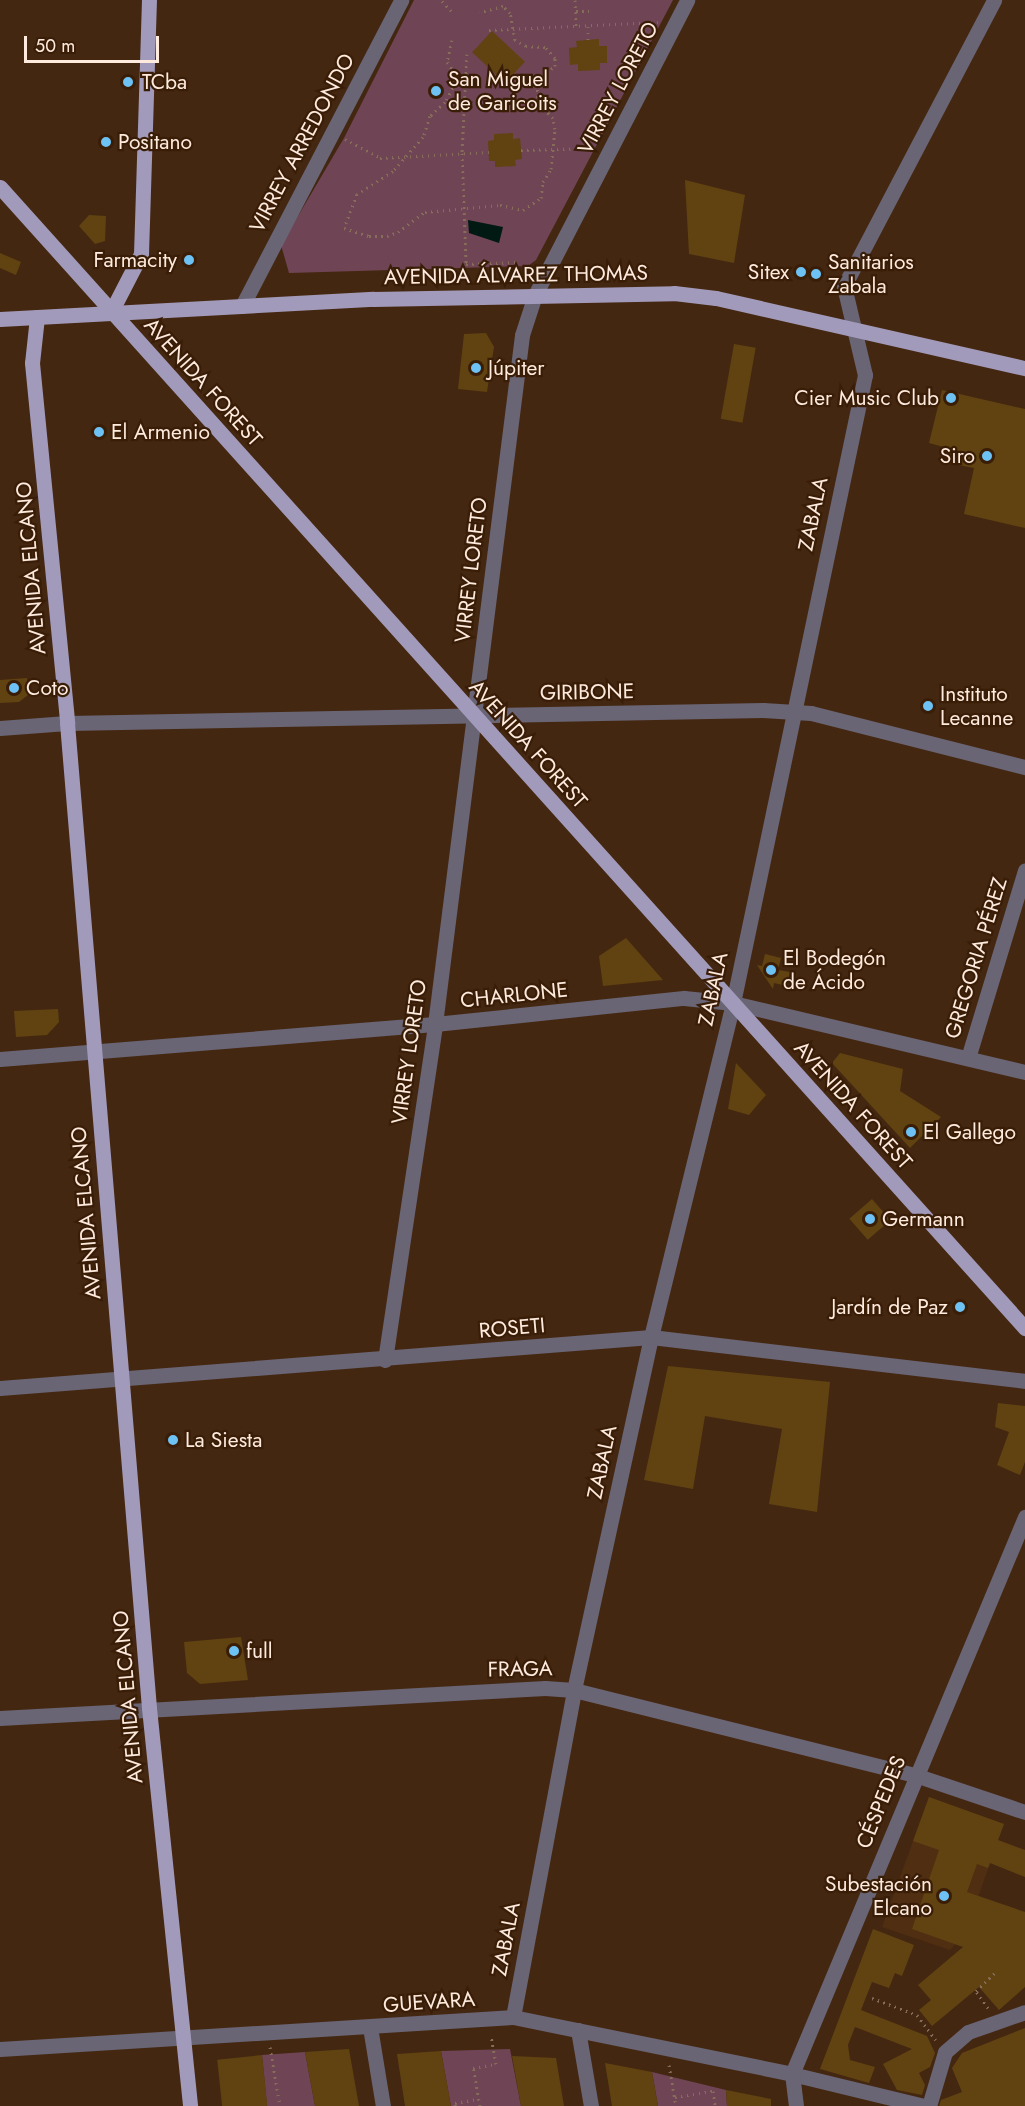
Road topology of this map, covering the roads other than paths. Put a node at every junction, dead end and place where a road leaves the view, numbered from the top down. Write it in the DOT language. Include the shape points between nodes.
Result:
graph roads {
  1 [pos="149,0"];
  2 [pos="401,0"];
  3 [pos="687,0"];
  4 [pos="994,0"];
  5 [pos="0,187"];
  6 [pos="535,295"];
  7 [pos="242,306"];
  8 [pos="111,312"];
  9 [pos="37,317"];
  10 [pos="0,319"];
  11 [pos="852,330"];
  12 [pos="1025,368"];
  13 [pos="792,712"];
  14 [pos="474,715"];
  15 [pos="67,723"];
  16 [pos="0,728"];
  17 [pos="1025,767"];
  18 [pos="1025,870"];
  19 [pos="733,1003"];
  20 [pos="435,1024"];
  21 [pos="94,1054"];
  22 [pos="968,1058"];
  23 [pos="0,1059"];
  24 [pos="1025,1072"];
  25 [pos="1025,1328"];
  26 [pos="651,1337"];
  27 [pos="386,1360"];
  28 [pos="122,1381"];
  29 [pos="1025,1381"];
  30 [pos="0,1388"];
  31 [pos="1025,1517"];
  32 [pos="574,1690"];
  33 [pos="149,1707"];
  34 [pos="0,1718"];
  35 [pos="915,1775"];
  36 [pos="1025,1812"];
  37 [pos="1025,2012"];
  38 [pos="513,2017"];
  39 [pos="370,2027"];
  40 [pos="578,2030"];
  41 [pos="182,2039"];
  42 [pos="0,2049"];
  43 [pos="792,2074"];
  44 [pos="190,2106"];
  45 [pos="383,2106"];
  46 [pos="591,2106"];
  47 [pos="796,2106"];
  48 [pos="924,2106"];
  49 [pos="929,2106"];
  1 -- 8 [label="main road" via="141,254"];
  2 -- 7 [label="street, VIRREY ARREDONDO"];
  3 -- 6 [label="street, VIRREY LORETO"];
  4 -- 11 [label="street, ZABALA" via="844,286"];
  5 -- 8 [label="main road, AVENIDA FOREST"];
  6 -- 7 [label="main road, AVENIDA ÁLVAREZ THOMAS"];
  6 -- 11 [label="main road, AVENIDA ÁLVAREZ THOMAS" via="694,294"];
  6 -- 14 [label="street, VIRREY LORETO" via="522,335"];
  7 -- 8 [label="main road, AVENIDA ÁLVAREZ THOMAS"];
  8 -- 9 [label="main road, AVENIDA ÁLVAREZ THOMAS"];
  8 -- 14 [label="main road, AVENIDA FOREST"];
  9 -- 10 [label="main road, AVENIDA ÁLVAREZ THOMAS"];
  9 -- 15 [label="main road, AVENIDA ELCANO" via="32,363"];
  11 -- 12 [label="main road, AVENIDA ÁLVAREZ THOMAS"];
  11 -- 13 [label="street, ZABALA" via="865,375"];
  13 -- 14 [label="street, GIRIBONE"];
  13 -- 17 [label="street, GIRIBONE"];
  13 -- 19 [label="street, ZABALA"];
  14 -- 15 [label="street, GIRIBONE"];
  14 -- 19 [label="main road, AVENIDA FOREST"];
  14 -- 20 [label="street, VIRREY LORETO"];
  15 -- 16 [label="street, GIRIBONE"];
  15 -- 21 [label="main road, AVENIDA ELCANO"];
  18 -- 22 [label="street, GREGORIA PÉREZ"];
  19 -- 20 [label="street, CHARLONE" via="684,998"];
  19 -- 22 [label="street, CHARLONE"];
  19 -- 25 [label="main road, AVENIDA FOREST"];
  19 -- 26 [label="street, ZABALA"];
  20 -- 21 [label="street, CHARLONE"];
  20 -- 27 [label="street, VIRREY LORETO"];
  21 -- 23 [label="street, CHARLONE"];
  21 -- 28 [label="main road, AVENIDA ELCANO"];
  22 -- 24 [label="street, CHARLONE"];
  26 -- 27 [label="street, ROSETI"];
  26 -- 29 [label="street, ROSETI"];
  26 -- 32 [label="street, ZABALA"];
  27 -- 28 [label="street, ROSETI"];
  28 -- 30 [label="street, ROSETI"];
  28 -- 33 [label="main road, AVENIDA ELCANO"];
  31 -- 35 [label="street, CÉSPEDES"];
  32 -- 33 [label="street, FRAGA" via="545,1688"];
  32 -- 35 [label="street, FRAGA"];
  32 -- 38 [label="street, ZABALA"];
  33 -- 34 [label="street, FRAGA"];
  33 -- 41 [label="main road, AVENIDA ELCANO"];
  35 -- 36 [label="street, FRAGA"];
  35 -- 43 [label="street, CÉSPEDES"];
  37 -- 49 [label="street" via="968,2032 945,2052"];
  38 -- 39 [label="street, GUEVARA"];
  38 -- 40 [label="street, GUEVARA"];
  39 -- 41 [label="street, GUEVARA"];
  39 -- 45 [label="street"];
  40 -- 43 [label="street, GUEVARA"];
  40 -- 46 [label="street"];
  41 -- 42 [label="street, GUEVARA"];
  41 -- 44 [label="main road, AVENIDA ELCANO"];
  43 -- 47 [label="street, CÉSPEDES"];
  43 -- 48 [label="street, GUEVARA"];
}
